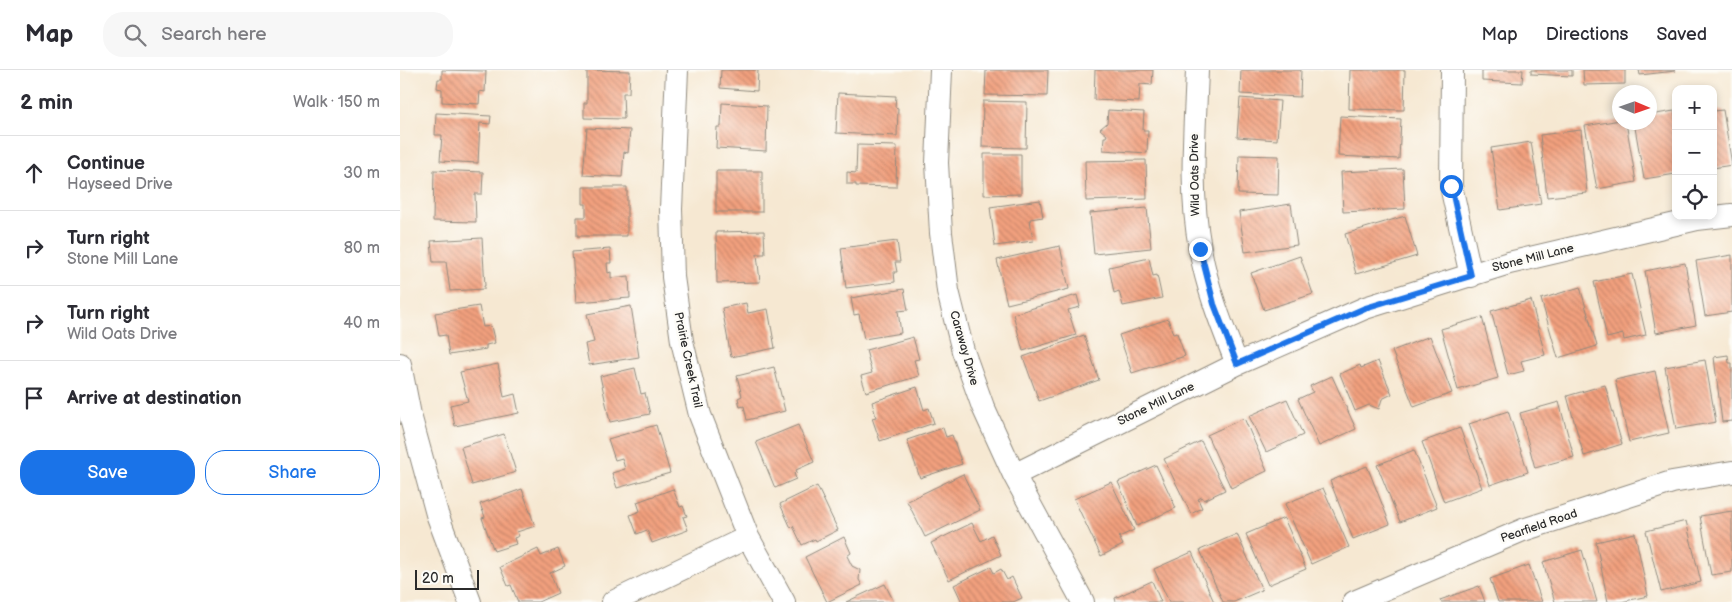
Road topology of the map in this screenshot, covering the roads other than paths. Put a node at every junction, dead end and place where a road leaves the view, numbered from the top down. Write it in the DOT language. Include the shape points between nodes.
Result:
graph roads {
  1 [pos="677,70"];
  2 [pos="941,70"];
  3 [pos="1197,70"];
  4 [pos="1452,70"];
  5 [pos="1732,215"];
  6 [pos="1471,276"];
  7 [pos="400,364"];
  8 [pos="1237,364"];
  9 [pos="1732,472"];
  10 [pos="1014,475"];
  11 [pos="748,537"];
  12 [pos="470,602"];
  13 [pos="612,602"];
  14 [pos="784,602"];
  15 [pos="1083,602"];
  16 [pos="1354,602"];
  1 -- 11 [label="street, Prairie Creek Trail" via="671,209 673,277 682,341 700,415"];
  2 -- 10 [label="street, Caraway Drive" via="937,162 948,291 963,351 983,407"];
  3 -- 8 [label="street, Wild Oats Drive" via="1194,209 1214,304"];
  4 -- 6 [label="street" via="1451,186"];
  5 -- 6 [label="street, Stone Mill Lane" via="1697,219 1508,263"];
  6 -- 8 [label="street, Stone Mill Lane" via="1365,308"];
  7 -- 12 [label="street" via="410,415 437,514"];
  8 -- 10 [label="street, Stone Mill Lane"];
  9 -- 16 [label="street, Pearfield Road" via="1672,482 1522,530"];
  10 -- 15 [label="street, Caraway Drive"];
  11 -- 13 [label="street"];
  11 -- 14 [label="street, Prairie Creek Trail"];
}
